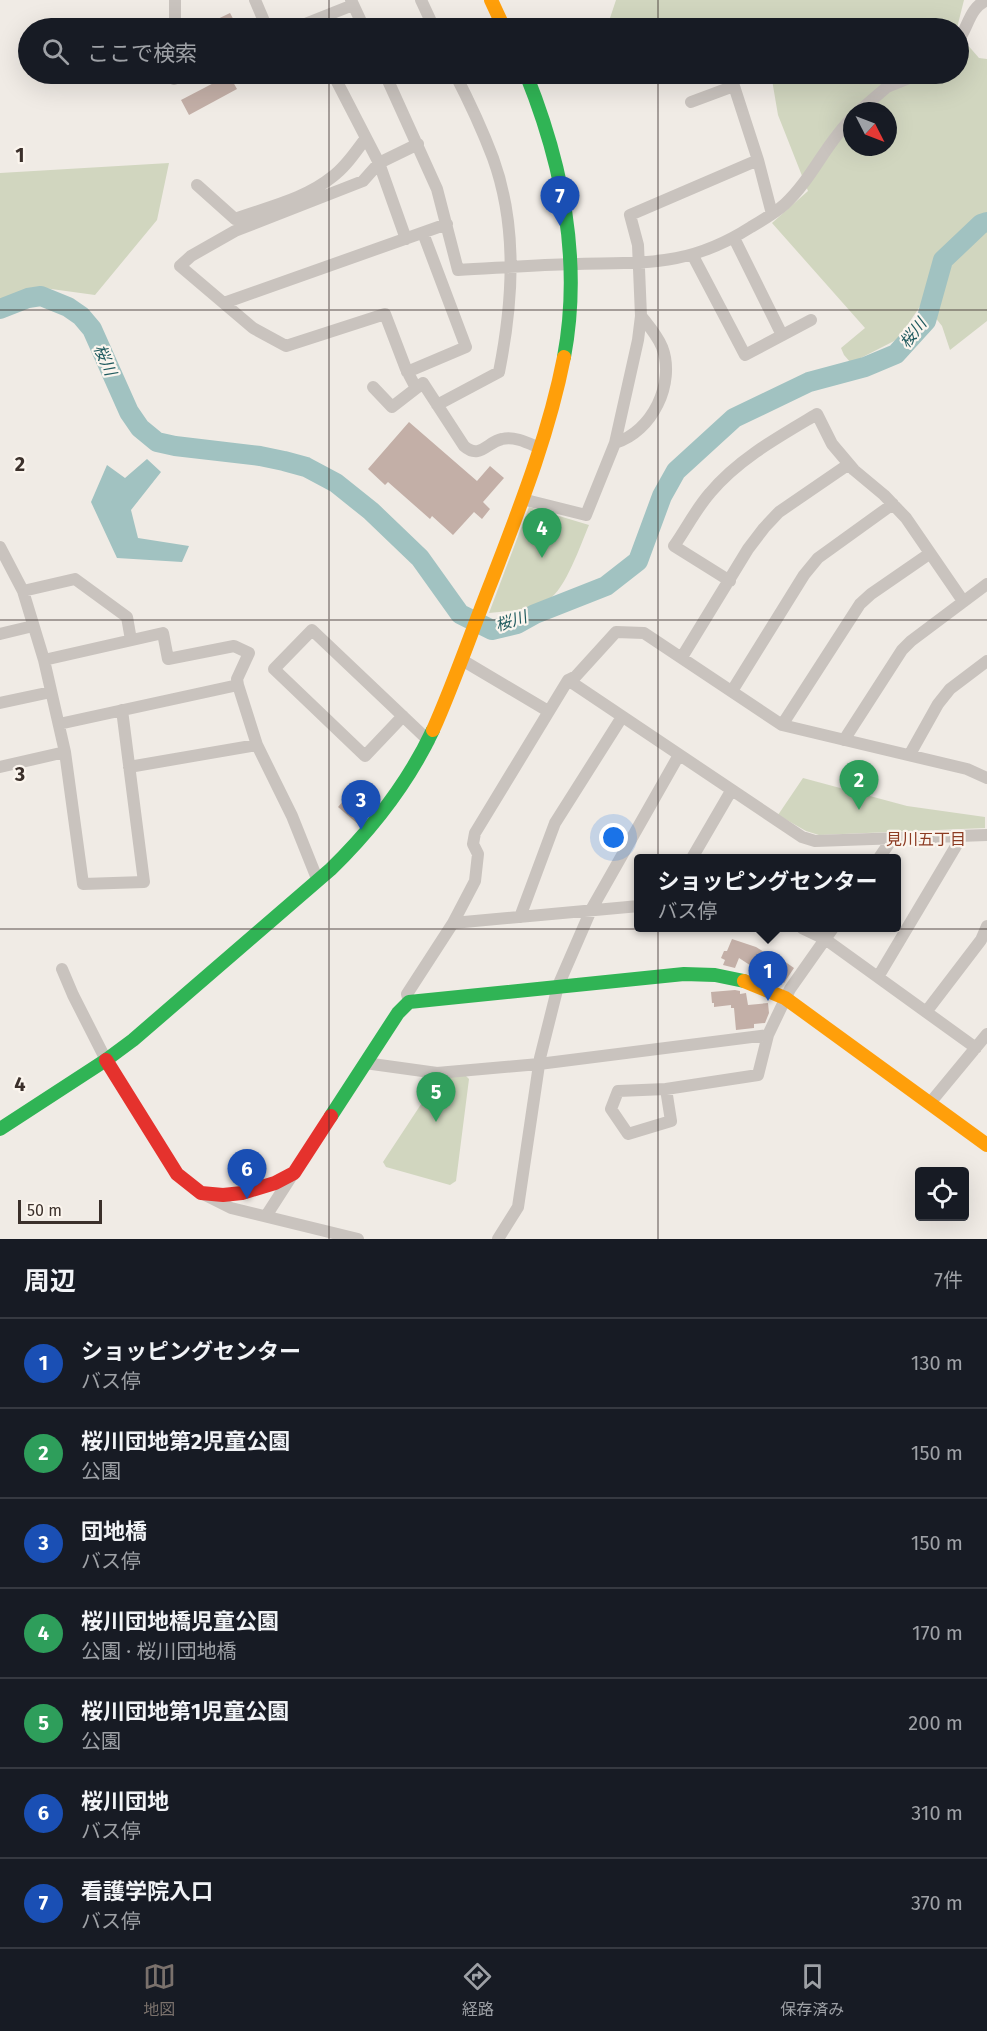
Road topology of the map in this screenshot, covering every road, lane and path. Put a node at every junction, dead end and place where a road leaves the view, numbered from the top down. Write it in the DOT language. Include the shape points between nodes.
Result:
graph roads {
  1 [pos="175,0"];
  2 [pos="255,0"];
  3 [pos="421,0"];
  4 [pos="491,0"];
  5 [pos="981,1"];
  6 [pos="352,2"];
  7 [pos="175,18"];
  8 [pos="263,18"];
  9 [pos="317,18"];
  10 [pos="359,18"];
  11 [pos="429,18"];
  12 [pos="499,18"];
  13 [pos="969,22"];
  14 [pos="338,84"];
  15 [pos="390,84"];
  16 [pos="464,84"];
  17 [pos="530,84"];
  18 [pos="894,84"];
  19 [pos="691,102"];
  20 [pos="870,102"];
  21 [pos="843,127"];
  22 [pos="366,138"];
  23 [pos="418,144"];
  24 [pos="758,160"];
  25 [pos="379,163"];
  26 [pos="197,185"];
  27 [pos="772,213"];
  28 [pos="447,224"];
  29 [pos="423,233"];
  30 [pos="734,238"];
  31 [pos="406,239"];
  32 [pos="693,256"];
  33 [pos="639,263"];
  34 [pos="570,264"];
  35 [pos="510,267"];
  36 [pos="224,303"];
  37 [pos="641,316"];
  38 [pos="811,320"];
  39 [pos="782,335"];
  40 [pos="407,372"];
  41 [pos="373,387"];
  42 [pos="416,388"];
  43 [pos="437,405"];
  44 [pos="615,443"];
  45 [pos="540,448"];
  46 [pos="849,464"];
  47 [pos="522,499"];
  48 [pos="893,504"];
  49 [pos="0,547"];
  50 [pos="929,554"];
  51 [pos="730,581"];
  52 [pos="987,584"];
  53 [pos="23,591"];
  54 [pos="963,601"];
  55 [pos="33,626"];
  56 [pos="0,634"];
  57 [pos="131,640"];
  58 [pos="682,657"];
  59 [pos="44,660"];
  60 [pos="462,660"];
  61 [pos="987,661"];
  62 [pos="568,680"];
  63 [pos="238,685"];
  64 [pos="732,691"];
  65 [pos="51,692"];
  66 [pos="0,703"];
  67 [pos="122,710"];
  68 [pos="548,711"];
  69 [pos="403,716"];
  70 [pos="622,717"];
  71 [pos="59,724"];
  72 [pos="782,725"];
  73 [pos="844,740"];
  74 [pos="429,741"];
  75 [pos="257,745"];
  76 [pos="65,752"];
  77 [pos="910,754"];
  78 [pos="679,755"];
  79 [pos="0,767"];
  80 [pos="129,767"];
  81 [pos="987,778"];
  82 [pos="731,790"];
  83 [pos="987,835"];
  84 [pos="962,836"];
  85 [pos="892,839"];
  86 [pos="694,854"];
  87 [pos="882,854"];
  88 [pos="318,881"];
  89 [pos="634,906"];
  90 [pos="591,910"];
  91 [pos="520,917"];
  92 [pos="453,923"];
  93 [pos="987,926"];
  94 [pos="812,932"];
  95 [pos="830,932"];
  96 [pos="825,939"];
  97 [pos="62,969"];
  98 [pos="878,977"];
  99 [pos="558,986"];
  100 [pos="785,998"];
  101 [pos="409,1002"];
  102 [pos="926,1012"];
  103 [pos="987,1034"];
  104 [pos="768,1035"];
  105 [pos="976,1048"];
  106 [pos="106,1060"];
  107 [pos="365,1063"];
  108 [pos="539,1064"];
  109 [pos="666,1089"];
  110 [pos="930,1103"];
  111 [pos="0,1129"];
  112 [pos="987,1144"];
  113 [pos="294,1173"];
  114 [pos="201,1193"];
  115 [pos="266,1216"];
  116 [pos="358,1239"];
  117 [pos="498,1239"];
  1 -- 7 [label="street"];
  2 -- 8 [label="street"];
  3 -- 11 [label="street"];
  4 -- 12 [label="street"];
  5 -- 13 [label="street"];
  6 -- 9 [label="street"];
  6 -- 10 [label="street"];
  14 -- 22 [label="street"];
  15 -- 23 [label="street"];
  16 -- 35 [label="street" via="499,179 507,214"];
  17 -- 34 [label="street" via="556,161 568,227"];
  18 -- 20 [label="street"];
  19 -- 24 [label="street" via="734,86"];
  21 -- 27 [label="street" via="802,185"];
  22 -- 25 [label="street"];
  22 -- 26 [label="street" via="334,176 319,186 235,219"];
  23 -- 25 [label="street"];
  23 -- 28 [label="street"];
  24 -- 27 [label="street"];
  24 -- 33 [label="street" via="630,215"];
  25 -- 31 [label="street"];
  25 -- 36 [label="street" via="363,181 235,231 183,262 180,266"];
  27 -- 30 [label="street"];
  28 -- 29 [label="street"];
  28 -- 35 [label="street" via="458,270"];
  29 -- 31 [label="street"];
  29 -- 40 [label="street" via="466,347"];
  30 -- 32 [label="street"];
  30 -- 39 [label="street"];
  31 -- 36 [label="street"];
  32 -- 33 [label="street"];
  32 -- 39 [label="street" via="745,355"];
  33 -- 34 [label="street"];
  33 -- 37 [label="street"];
  34 -- 35 [label="street"];
  34 -- 45 [label="street" via="563,362"];
  35 -- 43 [label="street" via="509,310 499,372"];
  36 -- 40 [label="street" via="253,328 286,346 385,314"];
  37 -- 44 [label="street"];
  37 -- 44 [label="street" via="662,348 664,381 656,409 645,424"];
  38 -- 39 [label="street"];
  40 -- 42 [label="street"];
  41 -- 42 [label="street" via="392,407"];
  42 -- 43 [label="street" via="423,383"];
  43 -- 45 [label="street" via="469,450 481,451 504,438"];
  44 -- 47 [label="street" via="586,515"];
  45 -- 47 [label="street"];
  46 -- 48 [label="street"];
  46 -- 51 [label="street" via="779,512 748,549"];
  46 -- 51 [label="street" via="832,444 817,414 729,473 710,493 674,546"];
  47 -- 60 [label="street"];
  48 -- 50 [label="street"];
  48 -- 64 [label="street" via="818,558"];
  49 -- 53 [label="street"];
  50 -- 54 [label="street"];
  50 -- 72 [label="street" via="860,604"];
  51 -- 58 [label="street"];
  52 -- 54 [label="street"];
  53 -- 55 [label="street"];
  53 -- 57 [label="street" via="75,579 127,617"];
  54 -- 73 [label="street" via="902,650"];
  55 -- 56 [label="street"];
  55 -- 59 [label="street"];
  57 -- 59 [label="street"];
  57 -- 63 [label="street" via="163,633 168,659 234,646 249,653"];
  58 -- 62 [label="street" via="644,633 616,632"];
  58 -- 64 [label="street"];
  59 -- 65 [label="street"];
  60 -- 68 [label="street"];
  60 -- 74 [label="street"];
  61 -- 77 [label="street" via="950,689"];
  62 -- 68 [label="street"];
  62 -- 70 [label="street"];
  63 -- 67 [label="street"];
  63 -- 75 [label="street"];
  64 -- 72 [label="street"];
  65 -- 66 [label="street"];
  65 -- 71 [label="street"];
  67 -- 71 [label="street"];
  67 -- 80 [label="street"];
  68 -- 92 [label="street" via="475,833 475,881"];
  69 -- 69 [label="street" via="312,630 274,669 365,756"];
  69 -- 74 [label="street"];
  70 -- 78 [label="street"];
  70 -- 91 [label="street" via="555,823"];
  71 -- 76 [label="street"];
  72 -- 73 [label="street"];
  73 -- 77 [label="street"];
  74 -- 88 [label="street" via="391,803"];
  75 -- 80 [label="street"];
  75 -- 88 [label="street"];
  76 -- 79 [label="street"];
  76 -- 80 [label="street" via="83,884 144,882"];
  77 -- 81 [label="street"];
  78 -- 82 [label="street"];
  78 -- 90 [label="street"];
  82 -- 85 [label="street" via="802,837 815,841"];
  82 -- 86 [label="street"];
  83 -- 84 [label="street"];
  84 -- 85 [label="street"];
  84 -- 98 [label="street"];
  85 -- 87 [label="street"];
  88 -- 106 [label="street"];
  89 -- 90 [label="street"];
  90 -- 91 [label="street"];
  90 -- 99 [label="street"];
  91 -- 92 [label="street"];
  92 -- 101 [label="street" via="407,994"];
  93 -- 102 [label="street" via="981,940"];
  94 -- 96 [label="street"];
  95 -- 96 [label="street"];
  96 -- 98 [label="street"];
  96 -- 100 [label="street"];
  97 -- 106 [label="street"];
  98 -- 102 [label="street"];
  99 -- 100 [label="street" via="684,974 715,975 744,981"];
  99 -- 101 [label="street"];
  99 -- 108 [label="street"];
  100 -- 104 [label="street"];
  100 -- 110 [label="street"];
  101 -- 107 [label="street" via="398,1012"];
  102 -- 105 [label="street"];
  103 -- 105 [label="street"];
  104 -- 108 [label="street"];
  104 -- 109 [label="street" via="758,1075"];
  105 -- 110 [label="street"];
  106 -- 111 [label="street"];
  106 -- 114 [label="street" via="177,1174"];
  107 -- 108 [label="street" via="436,1073"];
  107 -- 113 [label="street"];
  108 -- 117 [label="street" via="518,1207"];
  109 -- 109 [label="street" via="618,1091 611,1109 628,1134 671,1121"];
  110 -- 112 [label="street"];
  113 -- 114 [label="street" via="255,1190 223,1195"];
  113 -- 115 [label="street"];
  114 -- 115 [label="street" via="231,1208"];
  115 -- 116 [label="street"];
}
